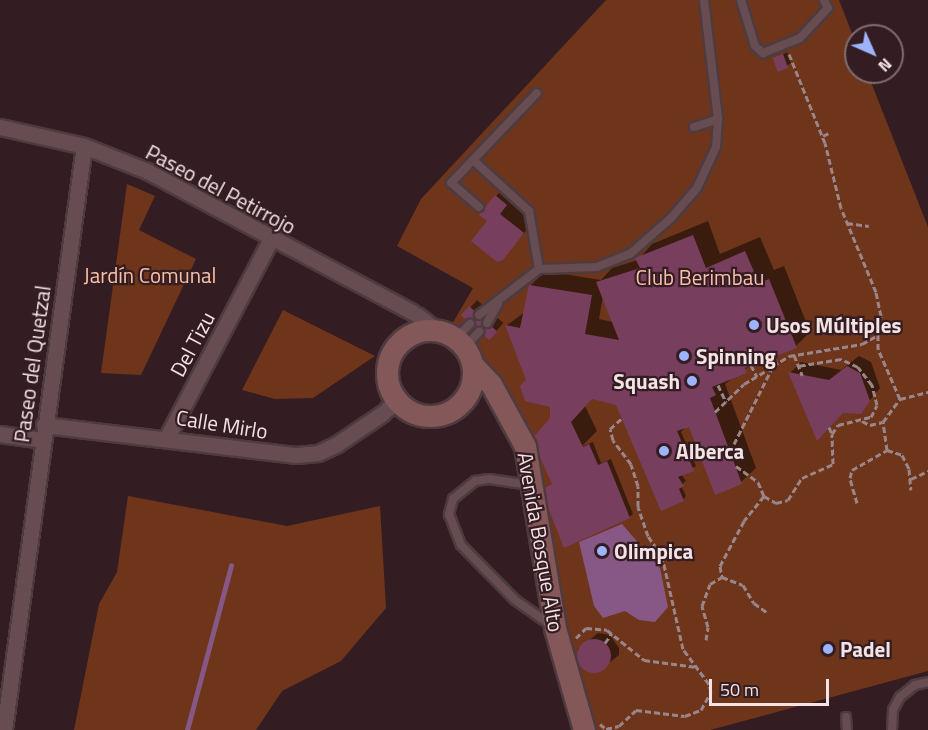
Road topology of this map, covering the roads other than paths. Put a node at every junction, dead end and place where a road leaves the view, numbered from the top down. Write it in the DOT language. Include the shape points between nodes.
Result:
graph roads {
  1 [pos="704,0"];
  2 [pos="741,0"];
  3 [pos="824,0"];
  4 [pos="537,93"];
  5 [pos="718,119"];
  6 [pos="0,127"];
  7 [pos="694,127"];
  8 [pos="84,146"];
  9 [pos="473,160"];
  10 [pos="479,207"];
  11 [pos="271,239"];
  12 [pos="539,269"];
  13 [pos="498,302"];
  14 [pos="479,315"];
  15 [pos="488,323"];
  16 [pos="436,330"];
  17 [pos="469,341"];
  18 [pos="389,408"];
  19 [pos="43,432"];
  20 [pos="0,434"];
  21 [pos="168,437"];
  22 [pos="534,485"];
  23 [pos="555,628"];
  24 [pos="928,682"];
  25 [pos="846,717"];
  26 [pos="590,725"];
  27 [pos="4,730"];
  28 [pos="847,730"];
  29 [pos="892,730"];
  1 -- 5 [label="lane"];
  2 -- 3 [label="lane" via="758,51 769,53 800,38 828,8"];
  4 -- 9 [label="lane"];
  5 -- 7 [label="lane"];
  5 -- 12 [label="lane" via="716,147 697,188 671,218 630,254 597,267"];
  6 -- 8 [label="street, Paseo del Petirrojo"];
  8 -- 11 [label="street, Paseo del Petirrojo" via="147,171"];
  8 -- 19 [label="street, Paseo del Quetzal"];
  9 -- 10 [label="lane" via="451,183"];
  9 -- 12 [label="lane" via="529,212"];
  11 -- 16 [label="street, Paseo del Petirrojo" via="415,313"];
  11 -- 21 [label="street, Del Tizu"];
  12 -- 13 [label="lane"];
  13 -- 14 [label="lane"];
  13 -- 15 [label="lane"];
  16 -- 17 [label="street"];
  16 -- 18 [label="street" via="420,331 403,340 391,355 387,371"];
  17 -- 18 [label="street" via="473,382 466,398 454,410 438,416 421,416"];
  17 -- 22 [label="street, Avenida Bosque Alto" via="525,446"];
  18 -- 21 [label="street, Calle Mirlo" via="358,432 318,453 256,452"];
  19 -- 20 [label="street, Calle Mirlo"];
  19 -- 21 [label="street, Calle Mirlo"];
  19 -- 27 [label="street, Paseo del Quetzal"];
  22 -- 23 [label="street, Avenida Bosque Alto"];
  22 -- 23 [label="lane" via="474,481 453,499 449,514 461,545 515,600"];
  23 -- 26 [label="street, Avenida Bosque Alto"];
  24 -- 29 [label="lane" via="915,685 900,697 893,710"];
  25 -- 28 [label="lane"];
}
